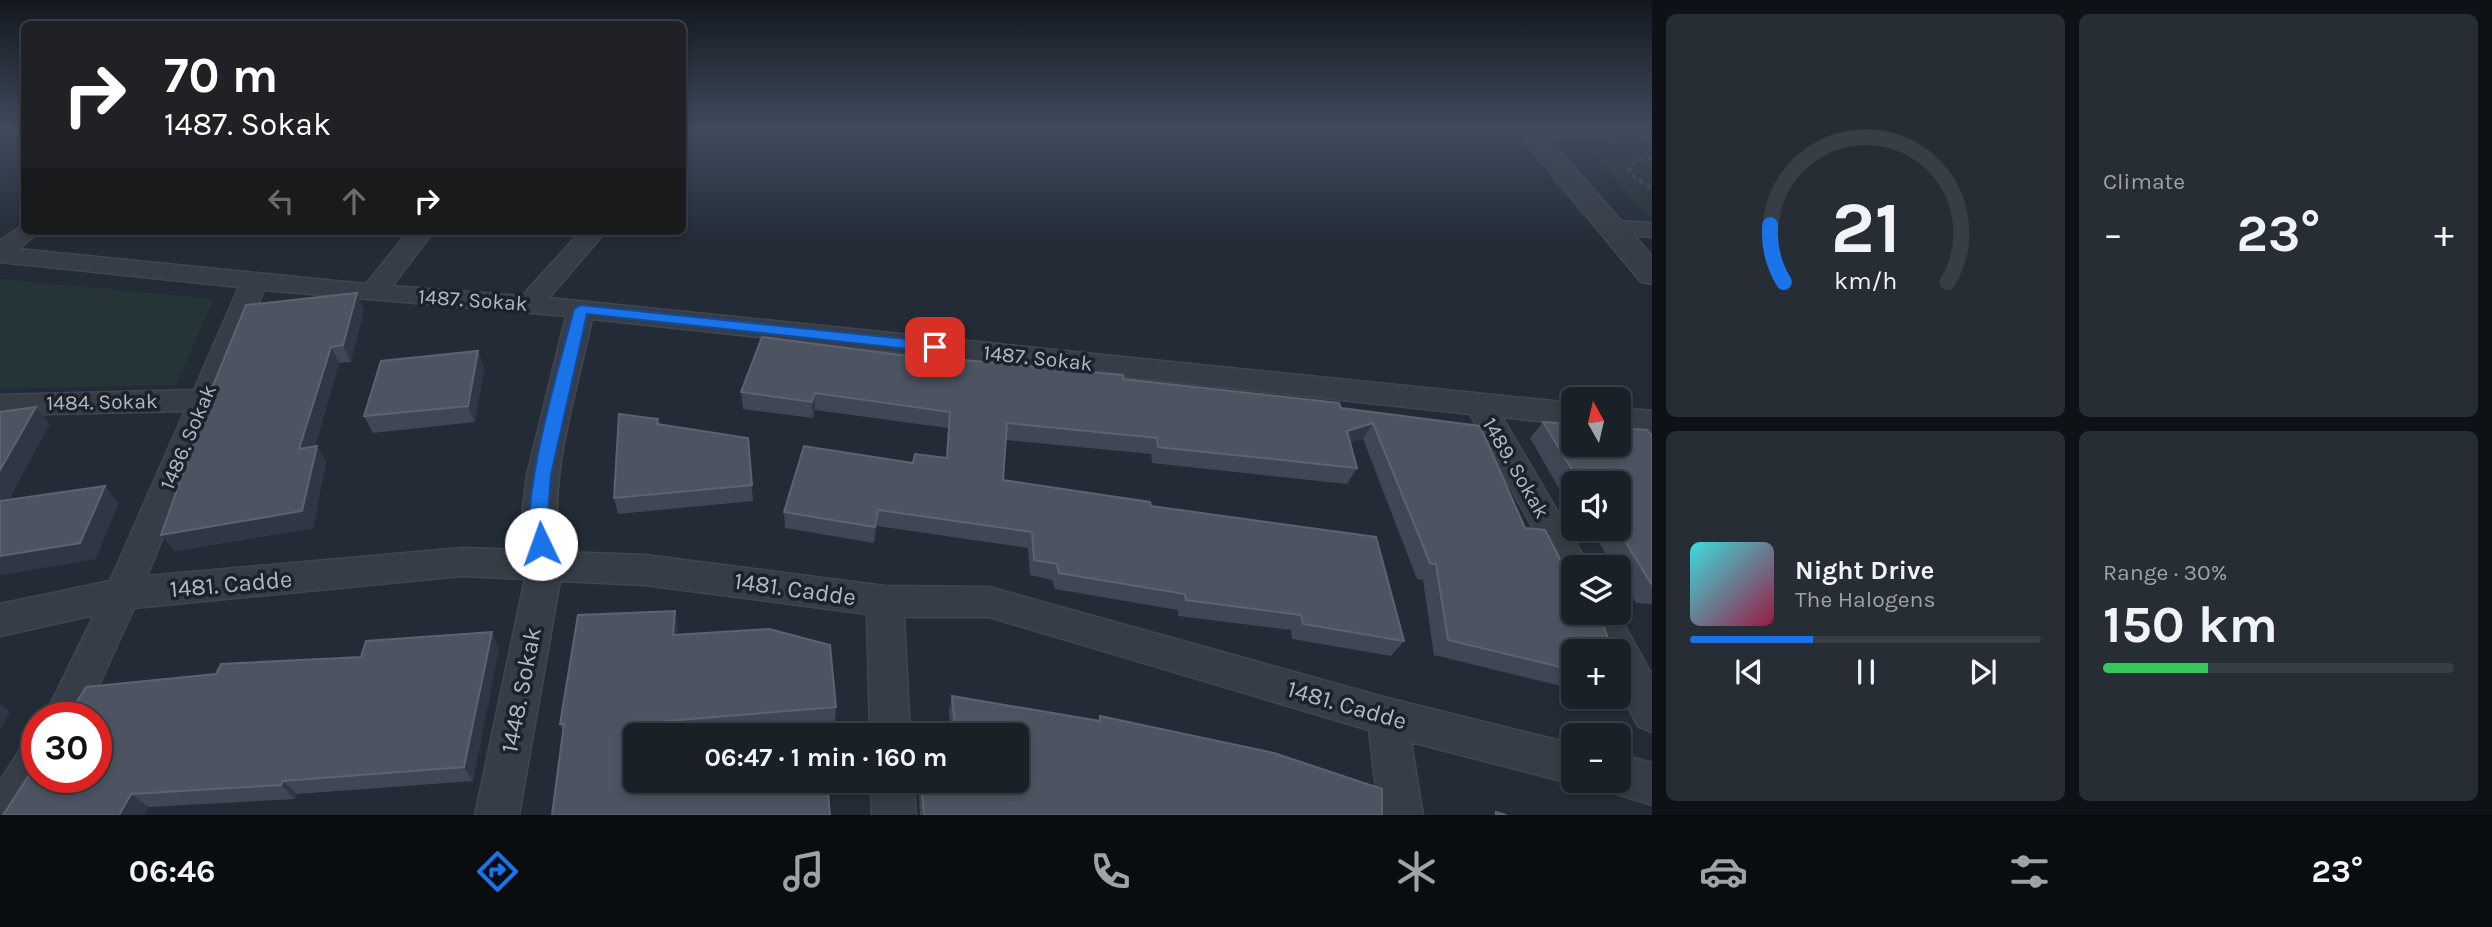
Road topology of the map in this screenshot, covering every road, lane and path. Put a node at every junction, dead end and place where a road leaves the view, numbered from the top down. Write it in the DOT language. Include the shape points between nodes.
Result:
graph roads {
  1 [pos="1561,168"];
  2 [pos="1629,168"];
  3 [pos="1652,189"];
  4 [pos="1614,228"];
  5 [pos="1652,230"];
  6 [pos="23,235"];
  7 [pos="419,235"];
  8 [pos="590,235"];
  9 [pos="0,253"];
  10 [pos="1652,275"];
  11 [pos="255,281"];
  12 [pos="373,293"];
  13 [pos="530,304"];
  14 [pos="581,309"];
  15 [pos="203,400"];
  16 [pos="0,405"];
  17 [pos="1480,405"];
  18 [pos="1561,413"];
  19 [pos="1631,420"];
  20 [pos="1652,422"];
  21 [pos="1565,555"];
  22 [pos="545,565"];
  23 [pos="122,594"];
  24 [pos="884,601"];
  25 [pos="0,620"];
  26 [pos="1631,674"];
  27 [pos="71,702"];
  28 [pos="1652,713"];
  29 [pos="1387,717"];
  30 [pos="889,723"];
  31 [pos="1561,761"];
  32 [pos="1631,778"];
  33 [pos="1652,784"];
  34 [pos="21,786"];
  35 [pos="893,793"];
  36 [pos="3,815"];
  37 [pos="497,815"];
  38 [pos="894,815"];
  39 [pos="1401,815"];
  1 -- 4 [label="street"];
  2 -- 3 [label="path"];
  4 -- 5 [label="street"];
  4 -- 10 [label="street"];
  6 -- 9 [label="street"];
  7 -- 12 [label="street"];
  8 -- 13 [label="street"];
  9 -- 11 [label="street, 1487. Sokak"];
  11 -- 12 [label="street, 1487. Sokak"];
  11 -- 15 [label="street, 1486. Sokak"];
  12 -- 13 [label="street, 1487. Sokak"];
  13 -- 14 [label="street, 1487. Sokak"];
  14 -- 17 [label="street, 1487. Sokak"];
  14 -- 22 [label="street" via="539,499"];
  15 -- 16 [label="street, 1484. Sokak"];
  15 -- 23 [label="street, 1486. Sokak"];
  17 -- 18 [label="street, 1487. Sokak"];
  17 -- 21 [label="street, 1489. Sokak"];
  19 -- 20 [label="street"];
  22 -- 23 [label="street, 1481. Cadde" via="462,562"];
  22 -- 24 [label="street, 1481. Cadde" via="645,569"];
  22 -- 37 [label="street, 1448. Sokak"];
  23 -- 25 [label="street, 1481. Cadde"];
  23 -- 27 [label="street, 1486. Sokak"];
  24 -- 29 [label="street, 1481. Cadde" via="989,602"];
  24 -- 30 [label="street"];
  26 -- 28 [label="street"];
  29 -- 31 [label="street, 1481. Cadde"];
  29 -- 39 [label="street"];
  32 -- 33 [label="street"];
  34 -- 36 [label="street"];
  35 -- 38 [label="street"];
}
